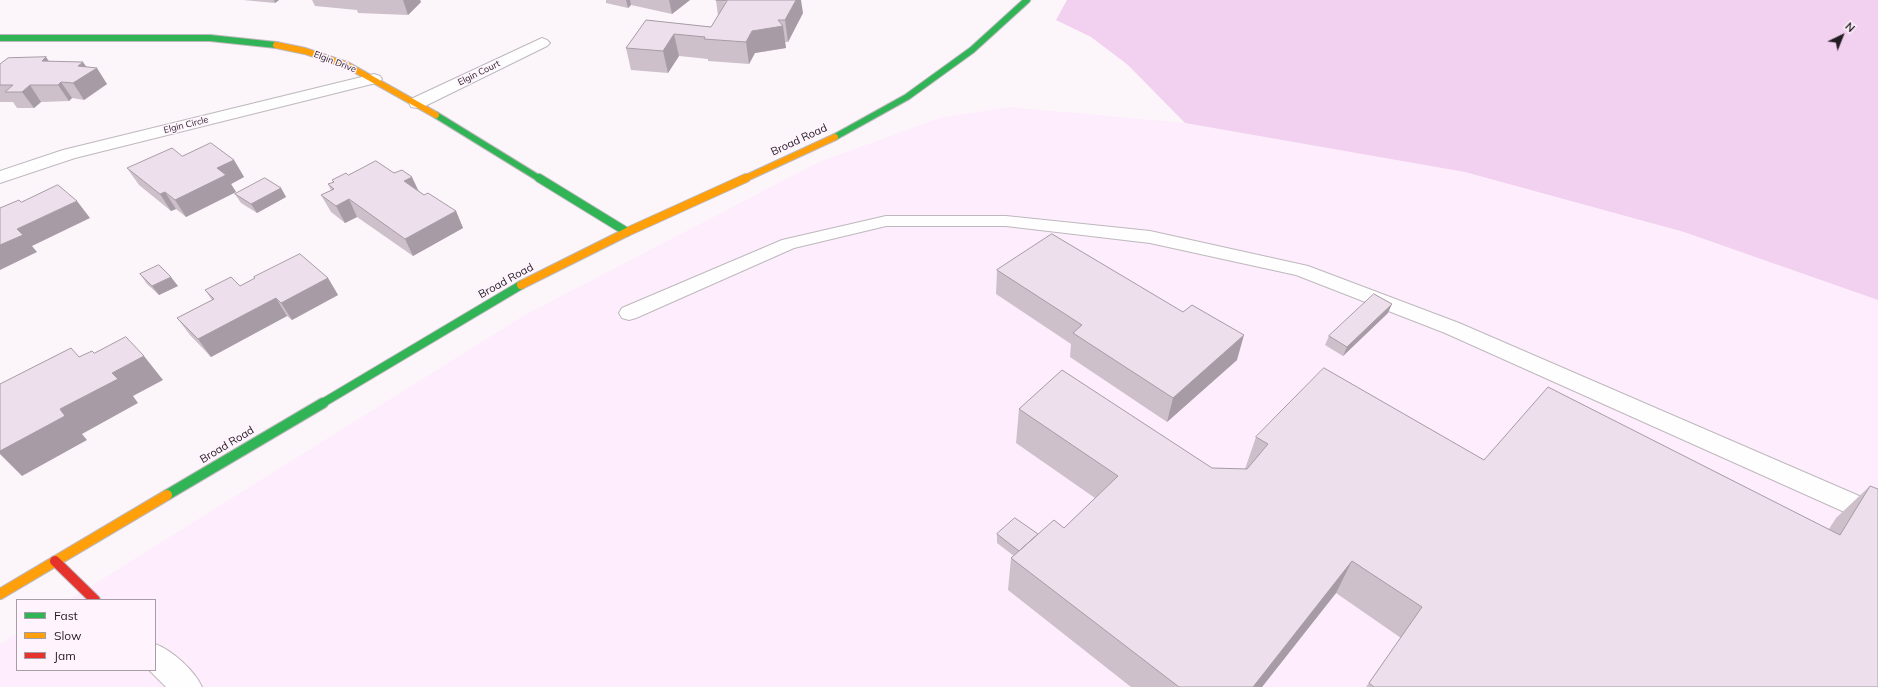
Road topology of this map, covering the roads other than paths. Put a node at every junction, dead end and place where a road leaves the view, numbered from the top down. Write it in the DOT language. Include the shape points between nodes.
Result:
graph roads {
  1 [pos="1027,0"];
  2 [pos="0,38"];
  3 [pos="542,43"];
  4 [pos="374,79"];
  5 [pos="417,103"];
  6 [pos="0,177"];
  7 [pos="627,232"];
  8 [pos="629,313"];
  9 [pos="1878,517"];
  10 [pos="55,561"];
  11 [pos="0,594"];
  12 [pos="94,599"];
  13 [pos="156,657"];
  14 [pos="187,687"];
  1 -- 7 [label="street, Broad Road" via="972,50 907,97 825,142"];
  2 -- 4 [label="street, Elgin Drive" via="210,38 273,44 305,51 347,65"];
  3 -- 5 [label="street, Elgin Court"];
  4 -- 5 [label="street, Elgin Drive"];
  4 -- 6 [label="street, Elgin Circle" via="69,154"];
  5 -- 7 [label="street, Elgin Drive"];
  7 -- 10 [label="street, Broad Road" via="523,284"];
  8 -- 9 [label="lane" via="788,244 886,222 1006,221 1150,237 1301,270 1452,328"];
  10 -- 11 [label="street, Broad Road"];
  10 -- 12 [label="street"];
  13 -- 14 [label="street"];
}
